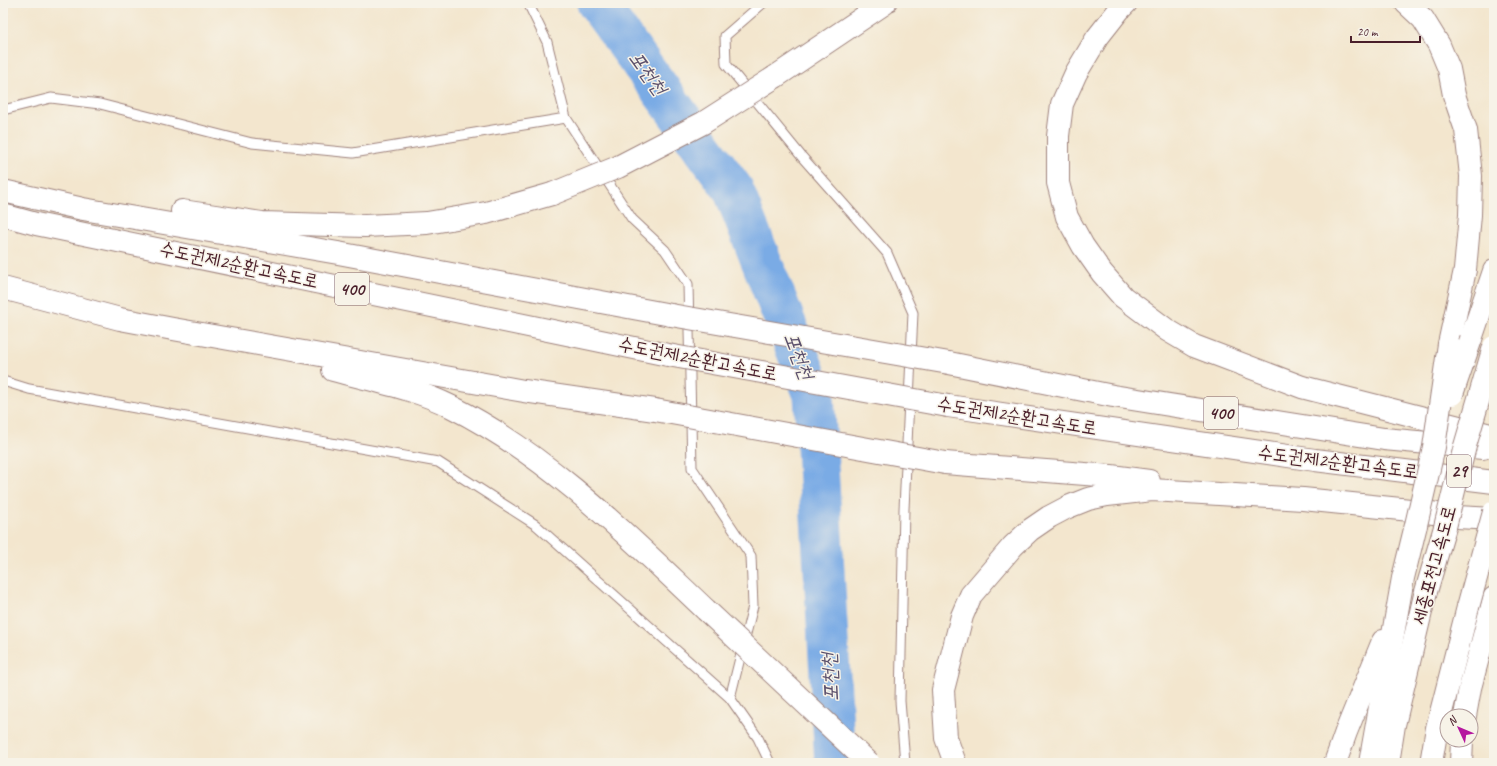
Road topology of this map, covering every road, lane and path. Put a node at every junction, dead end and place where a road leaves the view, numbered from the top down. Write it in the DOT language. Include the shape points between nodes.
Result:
graph roads {
  1 [pos="528,3"];
  2 [pos="763,3"];
  3 [pos="885,3"];
  4 [pos="1126,3"];
  5 [pos="1406,3"];
  6 [pos="3,110"];
  7 [pos="566,118"];
  8 [pos="3,184"];
  9 [pos="3,191"];
  10 [pos="48,196"];
  11 [pos="3,215"];
  12 [pos="1494,271"];
  13 [pos="10,290"];
  14 [pos="174,329"];
  15 [pos="1494,347"];
  16 [pos="3,381"];
  17 [pos="1494,436"];
  18 [pos="1434,447"];
  19 [pos="1494,449"];
  20 [pos="1494,482"];
  21 [pos="1303,500"];
  22 [pos="1494,512"];
  23 [pos="1494,519"];
  24 [pos="1400,600"];
  25 [pos="1493,600"];
  26 [pos="730,698"];
  27 [pos="1466,708"];
  28 [pos="1462,748"];
  29 [pos="770,763"];
  30 [pos="869,763"];
  31 [pos="905,763"];
  32 [pos="955,763"];
  33 [pos="1335,763"];
  34 [pos="1370,763"];
  35 [pos="1388,763"];
  36 [pos="1431,763"];
  37 [pos="1461,763"];
  1 -- 7 [label="lane" via="547,42"];
  2 -- 31 [label="lane" via="725,36 726,64 802,157 887,253 913,313 904,509 900,693"];
  3 -- 10 [label="highway, bridge" via="703,123 618,167 552,194 486,213 427,223 365,226 262,223"];
  4 -- 17 [label="highway" via="1097,38 1076,73 1062,104 1058,136 1058,183 1067,217 1102,273 1123,297 1167,330 1194,346 1302,387"];
  5 -- 18 [label="highway, bridge" via="1423,19 1439,45 1449,69 1454,95 1466,130 1471,176 1465,270 1449,344"];
  6 -- 7 [label="lane" via="58,98 100,104 252,143 353,153"];
  7 -- 26 [label="lane" via="632,219 665,250 688,284 692,468 751,556 753,606"];
  8 -- 10 [label="highway"];
  9 -- 10 [label="highway, 수도권제2순환고속도로 / 400"];
  10 -- 19 [label="highway, 수도권제2순환고속도로 / 400, bridge" via="671,315 949,363 1112,396 1376,438"];
  11 -- 20 [label="highway, 수도권제2순환고속도로 / 400, bridge" via="36,224 668,355 948,406 1315,460"];
  12 -- 18 [label="highway, bridge"];
  13 -- 14 [label="highway" via="120,319"];
  14 -- 21 [label="highway, bridge" via="524,391 655,410 945,463 1111,476"];
  14 -- 30 [label="highway, bridge" via="410,390 452,407 493,430 559,478 613,523"];
  15 -- 35 [label="highway, 세종포천고속도로 / 29, bridge" via="1425,595 1394,725"];
  16 -- 26 [label="lane" via="29,389 438,462 536,524"];
  18 -- 24 [label="highway, bridge"];
  21 -- 23 [label="highway"];
  21 -- 32 [label="highway" via="1152,490 1130,492 1088,499 1049,517 1030,530 998,562 971,595 962,616 943,690 946,738"];
  22 -- 36 [label="highway, bridge" via="1437,728"];
  24 -- 33 [label="highway"];
  24 -- 34 [label="highway"];
  25 -- 27 [label="highway"];
  26 -- 29 [label="lane" via="758,738"];
  28 -- 37 [label="highway"];
}
